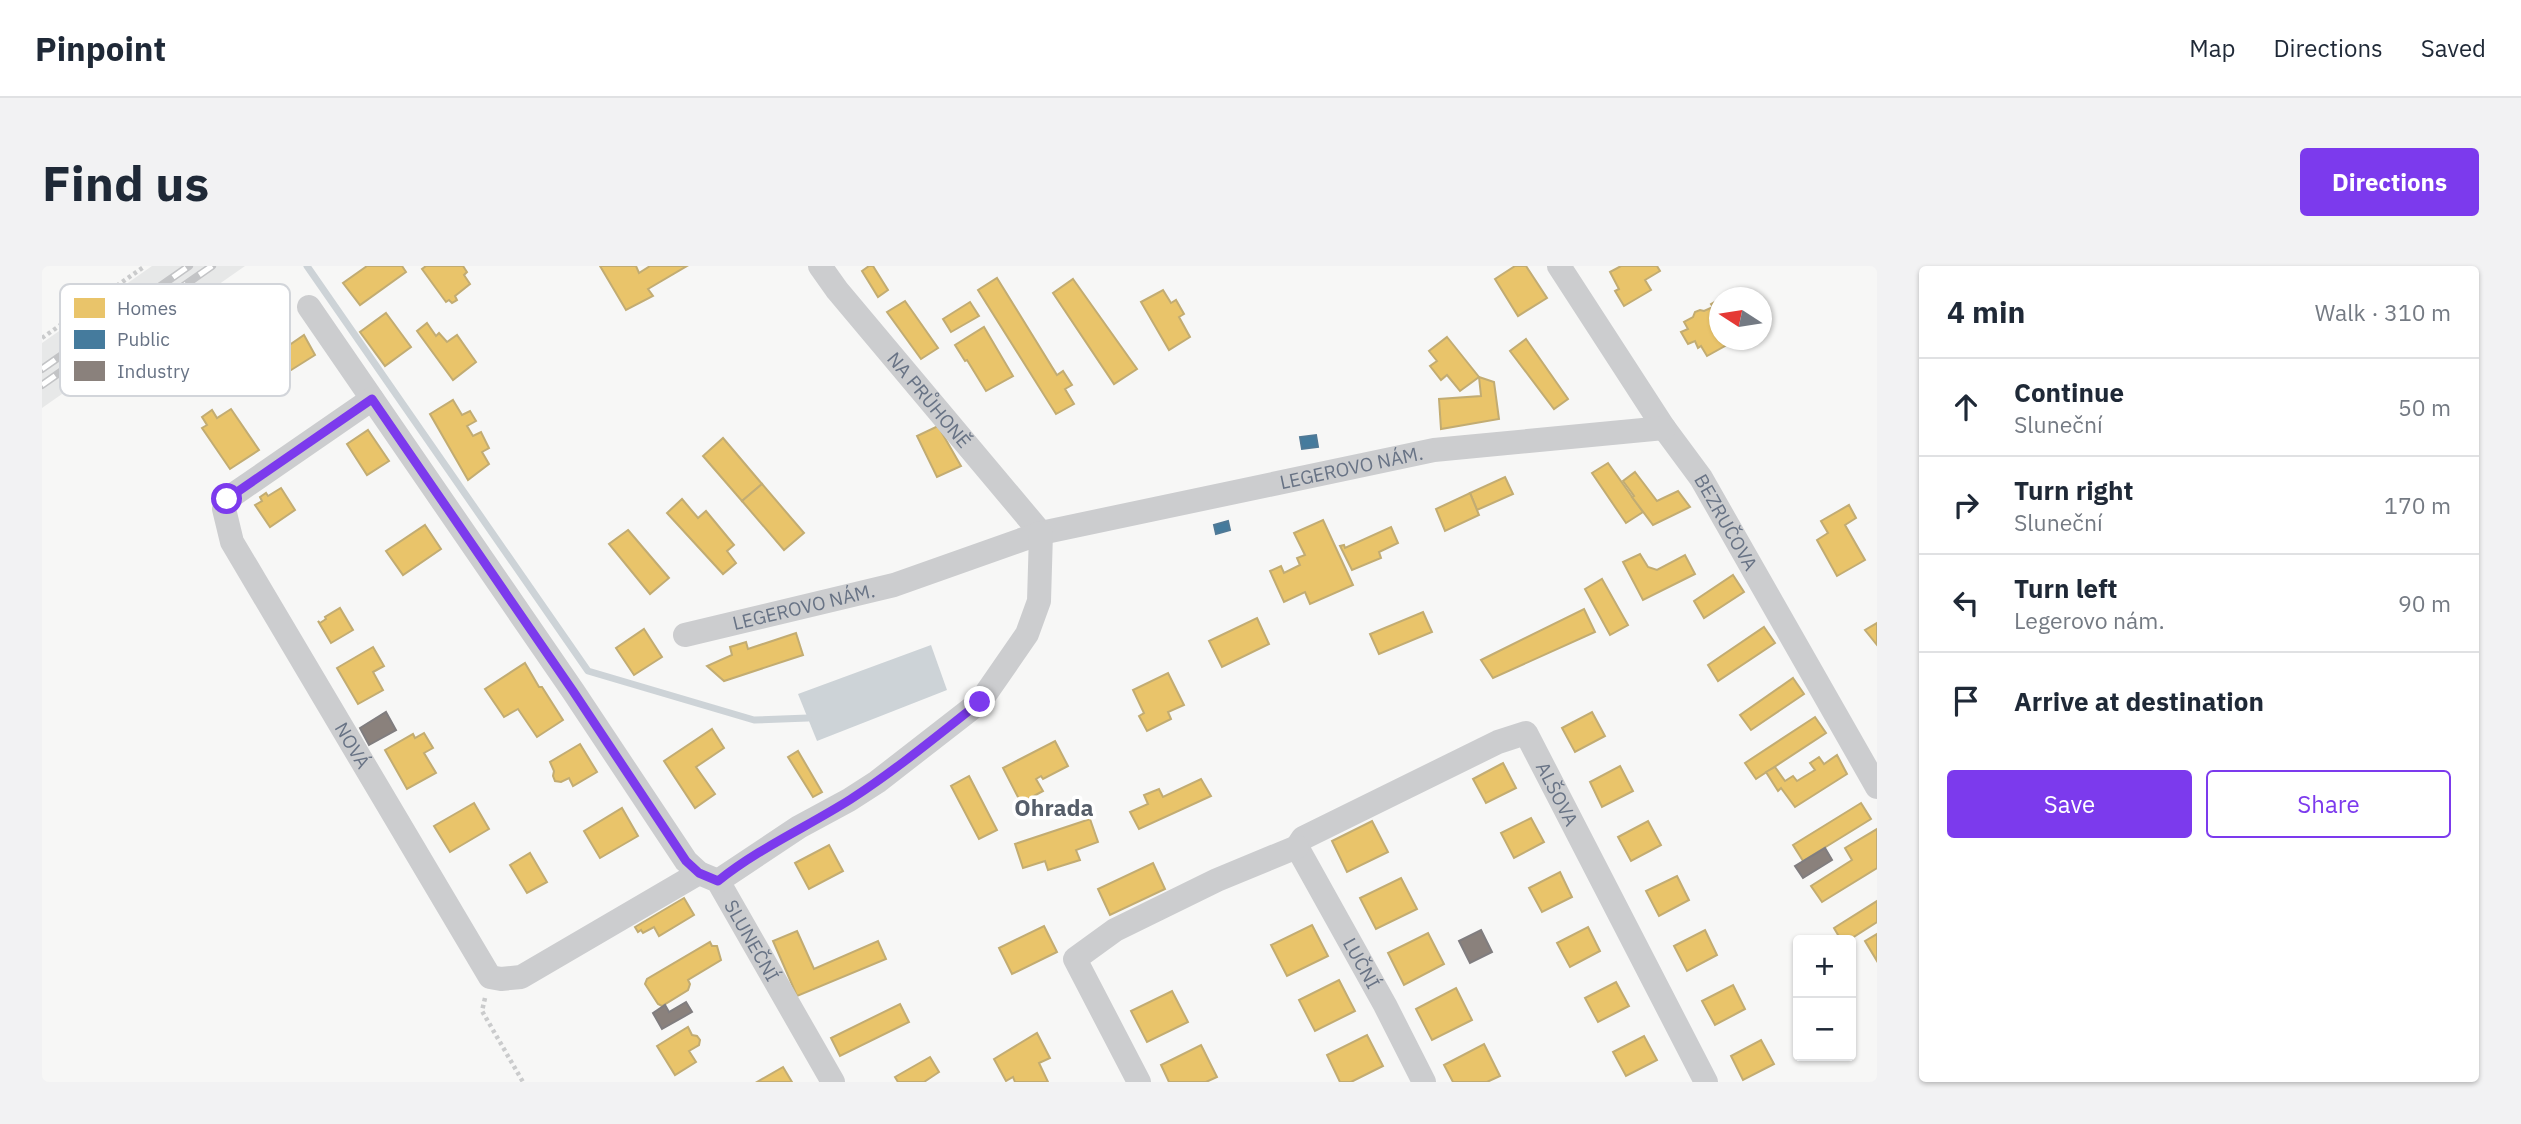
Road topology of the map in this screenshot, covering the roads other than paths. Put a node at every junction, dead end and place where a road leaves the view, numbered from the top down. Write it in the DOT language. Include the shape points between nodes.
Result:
graph roads {
  1 [pos="820,266"];
  2 [pos="1559,266"];
  3 [pos="309,307"];
  4 [pos="372,399"];
  5 [pos="1664,428"];
  6 [pos="1041,533"];
  7 [pos="685,635"];
  8 [pos="1877,787"];
  9 [pos="1297,847"];
  10 [pos="708,877"];
  11 [pos="833,1082"];
  12 [pos="1139,1082"];
  13 [pos="1424,1082"];
  14 [pos="1706,1082"];
  1 -- 6 [label="street, NA PRŮHONĚ"];
  2 -- 5 [label="street, BEZRUČOVA"];
  3 -- 4 [label="street, SLUNEČNÍ"];
  4 -- 10 [label="street, SLUNEČNÍ" via="686,861"];
  4 -- 10 [label="street, NOVÁ" via="227,499 224,509 232,542 490,977 521,977"];
  5 -- 6 [label="street, LEGEROVO NÁM." via="1434,450"];
  5 -- 8 [label="street, BEZRUČOVA" via="1701,478"];
  6 -- 7 [label="street, LEGEROVO NÁM." via="894,585"];
  6 -- 10 [label="street" via="1039,601 1027,634 980,702 867,788"];
  9 -- 12 [label="street" via="1115,930 1075,959"];
  9 -- 13 [label="street, LUČNÍ"];
  9 -- 14 [label="street, ALŠOVA" via="1303,838 1498,742 1526,733"];
  10 -- 11 [label="street, SLUNEČNÍ"];
}
